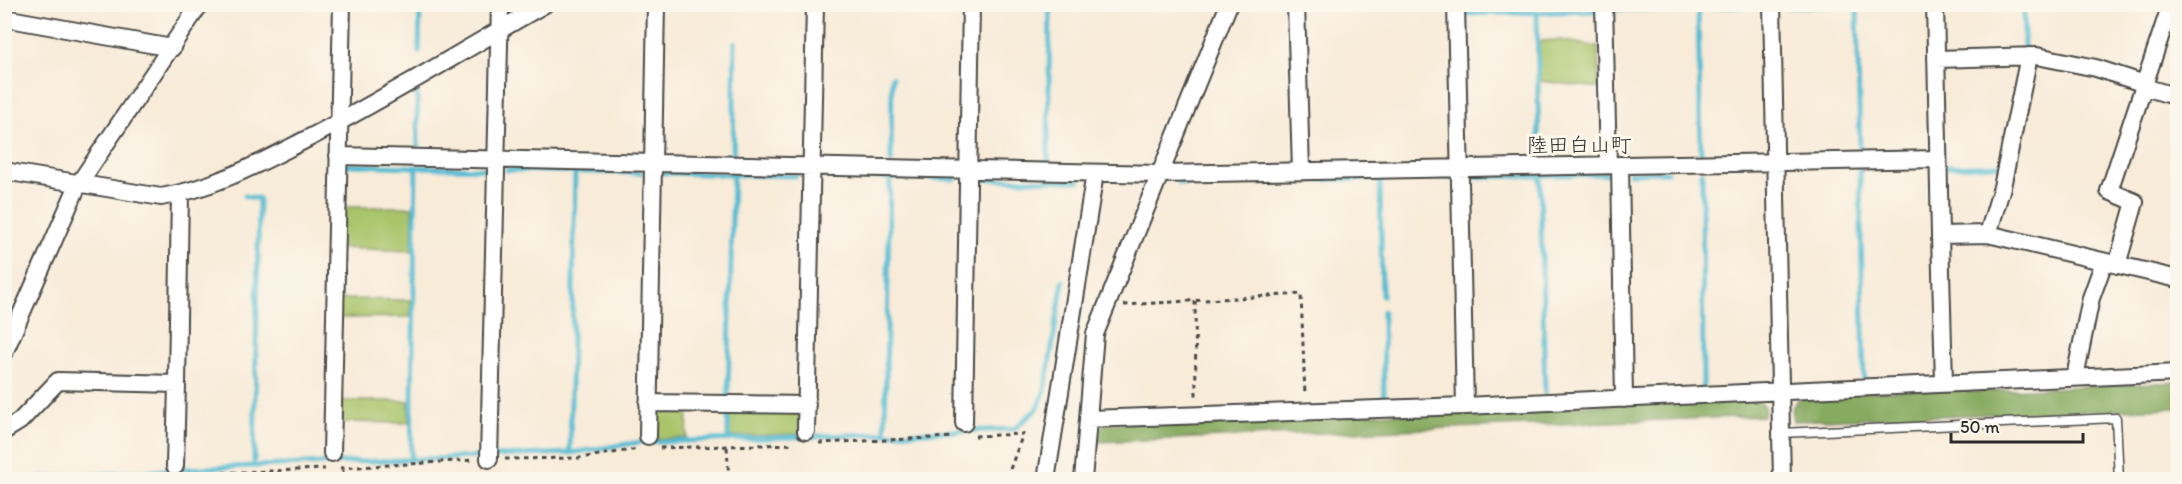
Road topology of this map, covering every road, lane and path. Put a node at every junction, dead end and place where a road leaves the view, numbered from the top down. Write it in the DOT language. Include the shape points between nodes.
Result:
graph roads {
  1 [pos="200,4"];
  2 [pos="342,4"];
  3 [pos="500,4"];
  4 [pos="545,4"];
  5 [pos="656,4"];
  6 [pos="815,4"];
  7 [pos="971,4"];
  8 [pos="1229,4"];
  9 [pos="1296,4"];
  10 [pos="1456,4"];
  11 [pos="1604,4"];
  12 [pos="1772,4"];
  13 [pos="1935,4"];
  14 [pos="2171,4"];
  15 [pos="4,18"];
  16 [pos="500,30"];
  17 [pos="172,48"];
  18 [pos="2029,56"];
  19 [pos="1936,59"];
  20 [pos="2145,86"];
  21 [pos="2178,98"];
  22 [pos="339,123"];
  23 [pos="338,156"];
  24 [pos="495,159"];
  25 [pos="1938,159"];
  26 [pos="1776,162"];
  27 [pos="653,163"];
  28 [pos="1614,165"];
  29 [pos="812,166"];
  30 [pos="1460,168"];
  31 [pos="968,170"];
  32 [pos="4,171"];
  33 [pos="1301,171"];
  34 [pos="1095,172"];
  35 [pos="1160,174"];
  36 [pos="78,184"];
  37 [pos="180,194"];
  38 [pos="1989,234"];
  39 [pos="1940,235"];
  40 [pos="2110,264"];
  41 [pos="2178,279"];
  42 [pos="1195,301"];
  43 [pos="1106,306"];
  44 [pos="4,353"];
  45 [pos="2178,373"];
  46 [pos="2075,377"];
  47 [pos="1944,382"];
  48 [pos="177,384"];
  49 [pos="1780,393"];
  50 [pos="1624,399"];
  51 [pos="648,403"];
  52 [pos="807,405"];
  53 [pos="1465,406"];
  54 [pos="1306,412"];
  55 [pos="1196,416"];
  56 [pos="1088,419"];
  57 [pos="964,423"];
  58 [pos="4,431"];
  59 [pos="1781,433"];
  60 [pos="805,439"];
  61 [pos="649,444"];
  62 [pos="727,447"];
  63 [pos="332,453"];
  64 [pos="489,459"];
  65 [pos="343,468"];
  66 [pos="176,472"];
  67 [pos="84,480"];
  68 [pos="343,480"];
  69 [pos="729,480"];
  70 [pos="1006,480"];
  71 [pos="1046,480"];
  72 [pos="1083,480"];
  73 [pos="1782,480"];
  74 [pos="2119,480"];
  1 -- 17 [label="street"];
  2 -- 22 [label="street"];
  3 -- 16 [label="street"];
  4 -- 16 [label="street"];
  5 -- 27 [label="street"];
  6 -- 29 [label="street"];
  7 -- 31 [label="street"];
  8 -- 35 [label="street"];
  9 -- 33 [label="street"];
  10 -- 30 [label="street"];
  11 -- 28 [label="street"];
  12 -- 26 [label="street"];
  13 -- 19 [label="street"];
  14 -- 20 [label="street"];
  15 -- 17 [label="street"];
  16 -- 22 [label="street"];
  16 -- 24 [label="street"];
  17 -- 36 [label="street"];
  18 -- 19 [label="street"];
  18 -- 20 [label="street" via="2096,68"];
  18 -- 38 [label="street"];
  19 -- 25 [label="street"];
  20 -- 21 [label="street"];
  20 -- 40 [label="street" via="2109,191 2135,202"];
  22 -- 23 [label="street"];
  22 -- 37 [label="street" via="227,178"];
  23 -- 24 [label="street"];
  23 -- 63 [label="street"];
  24 -- 27 [label="street"];
  24 -- 64 [label="street"];
  25 -- 26 [label="street"];
  25 -- 39 [label="street"];
  26 -- 28 [label="street"];
  26 -- 49 [label="street"];
  27 -- 29 [label="street"];
  27 -- 51 [label="street"];
  28 -- 30 [label="street"];
  28 -- 50 [label="street"];
  29 -- 31 [label="street"];
  29 -- 52 [label="street"];
  30 -- 33 [label="street"];
  30 -- 53 [label="street"];
  31 -- 34 [label="street"];
  31 -- 57 [label="street"];
  32 -- 36 [label="street"];
  33 -- 35 [label="street"];
  34 -- 35 [label="street"];
  34 -- 71 [label="street"];
  35 -- 43 [label="street"];
  36 -- 37 [label="street" via="161,197"];
  36 -- 44 [label="street"];
  37 -- 48 [label="street"];
  38 -- 39 [label="street"];
  38 -- 40 [label="street"];
  39 -- 47 [label="street"];
  40 -- 41 [label="street"];
  40 -- 46 [label="street" via="2091,298"];
  42 -- 43 [label="path"];
  42 -- 54 [label="path" via="1301,294"];
  42 -- 55 [label="path"];
  43 -- 56 [label="street" via="1095,334"];
  45 -- 46 [label="street"];
  46 -- 47 [label="street"];
  47 -- 49 [label="street"];
  48 -- 58 [label="street" via="58,381"];
  48 -- 66 [label="street"];
  49 -- 50 [label="street"];
  49 -- 59 [label="street"];
  50 -- 53 [label="street"];
  51 -- 52 [label="street"];
  51 -- 61 [label="street"];
  52 -- 60 [label="street"];
  53 -- 54 [label="street"];
  54 -- 55 [label="street"];
  55 -- 56 [label="street"];
  56 -- 72 [label="street"];
  59 -- 73 [label="street"];
  59 -- 74 [label="lane" via="2116,418"];
  60 -- 62 [label="path"];
  60 -- 70 [label="path" via="1023,434"];
  61 -- 62 [label="path"];
  61 -- 64 [label="path" via="579,458"];
  62 -- 69 [label="path"];
  64 -- 65 [label="path"];
  65 -- 66 [label="path"];
  65 -- 68 [label="path"];
  66 -- 67 [label="path"];
}
